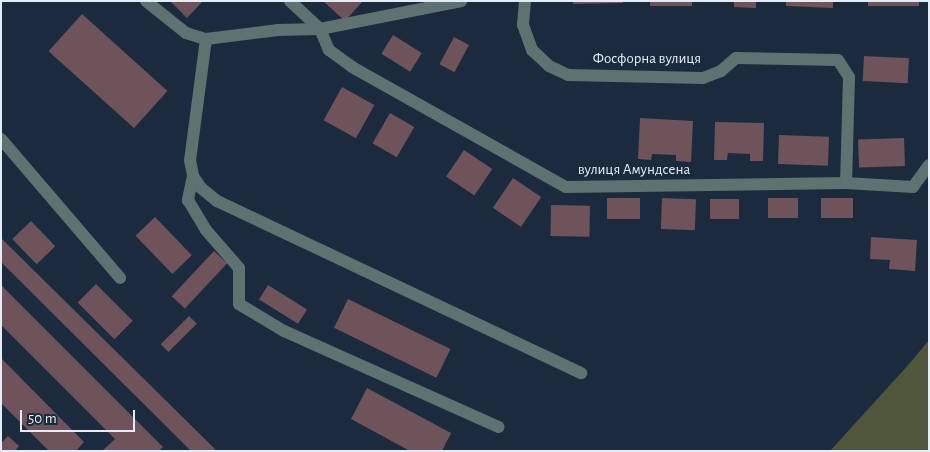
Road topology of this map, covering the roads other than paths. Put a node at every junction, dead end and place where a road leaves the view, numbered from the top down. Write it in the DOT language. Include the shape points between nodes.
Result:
graph roads {
  1 [pos="146,1"];
  2 [pos="290,1"];
  3 [pos="461,1"];
  4 [pos="525,1"];
  5 [pos="320,29"];
  6 [pos="206,39"];
  7 [pos="1,139"];
  8 [pos="929,165"];
  9 [pos="193,176"];
  10 [pos="846,183"];
  11 [pos="120,278"];
  12 [pos="581,373"];
  13 [pos="499,427"];
  1 -- 6 [label="street" via="186,33"];
  2 -- 5 [label="street"];
  3 -- 5 [label="street"];
  4 -- 10 [label="street, Фосфорна вулиця" via="524,25 532,50 549,66 568,75 703,78 721,71 736,58 838,60 849,77"];
  5 -- 6 [label="street" via="278,30"];
  5 -- 10 [label="street, вулиця Амундсена" via="329,50 352,67 566,187"];
  6 -- 9 [label="street" via="190,160"];
  7 -- 11 [label="street"];
  8 -- 10 [label="street, вулиця Амундсена" via="913,186"];
  9 -- 12 [label="street" via="217,201"];
  9 -- 13 [label="street" via="188,200 206,230 239,268 239,304 284,331"];
}
